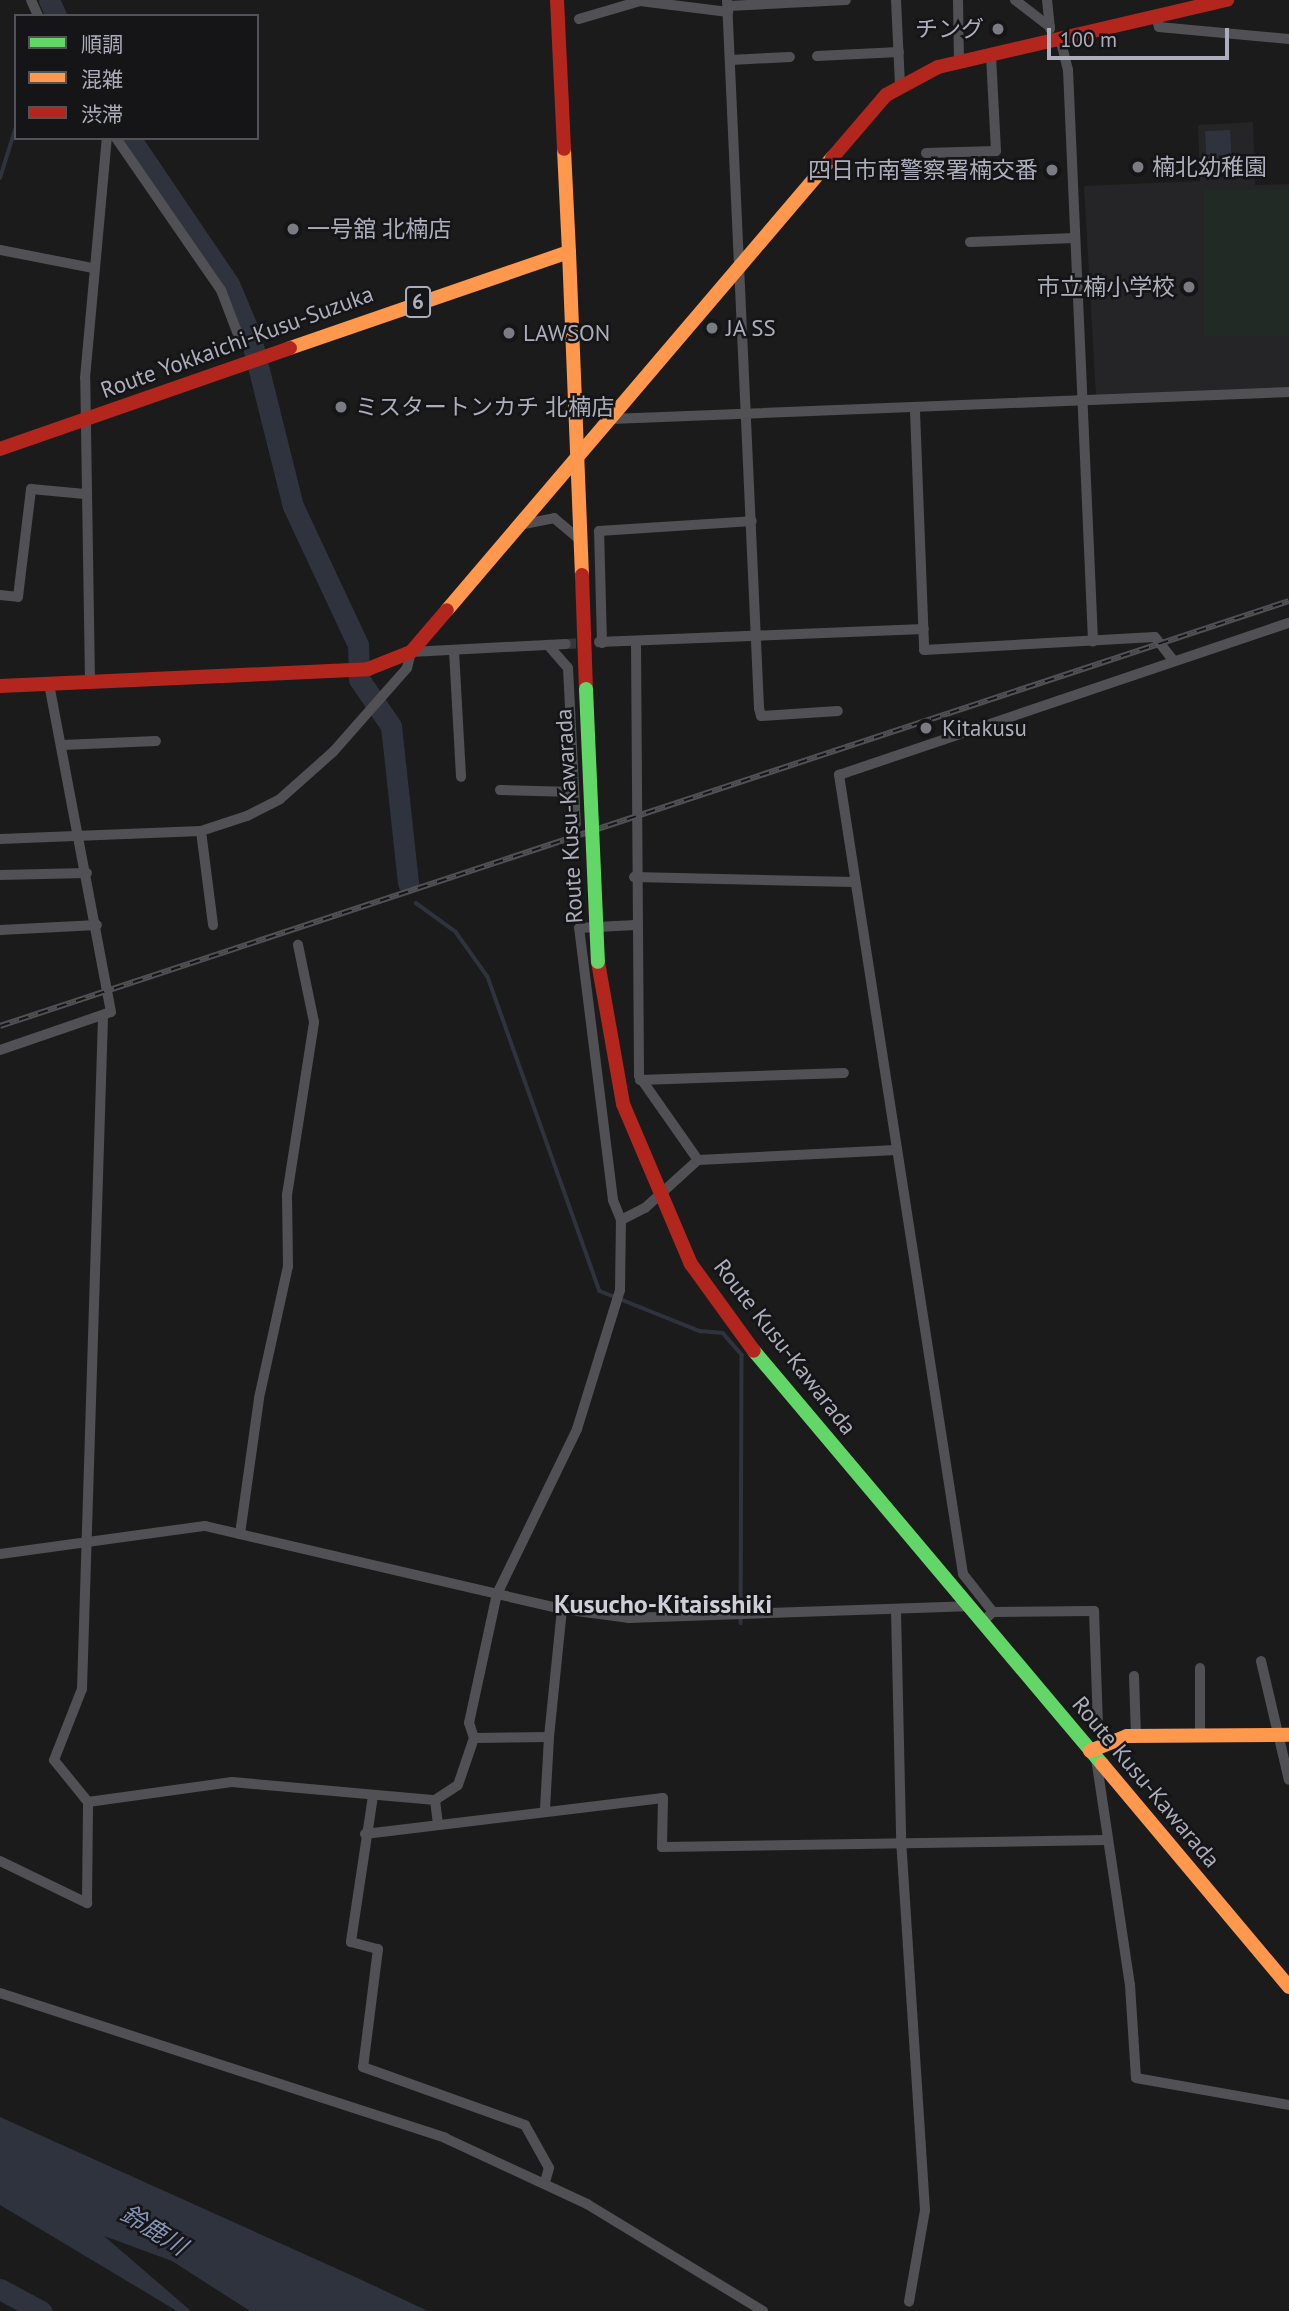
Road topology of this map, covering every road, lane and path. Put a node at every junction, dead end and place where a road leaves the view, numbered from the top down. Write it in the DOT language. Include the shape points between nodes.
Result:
graph roads {
  1 [pos="557,0"];
  2 [pos="846,0"];
  3 [pos="896,0"];
  4 [pos="958,0"];
  5 [pos="1015,0"];
  6 [pos="1047,0"];
  7 [pos="1227,0"];
  8 [pos="728,6"];
  9 [pos="1156,16"];
  10 [pos="579,19"];
  11 [pos="1054,35"];
  12 [pos="1289,39"];
  13 [pos="899,52"];
  14 [pos="990,55"];
  15 [pos="817,56"];
  16 [pos="790,57"];
  17 [pos="730,60"];
  18 [pos="959,62"];
  19 [pos="900,85"];
  20 [pos="107,140"];
  21 [pos="117,140"];
  22 [pos="926,153"];
  23 [pos="1075,238"];
  24 [pos="970,242"];
  25 [pos="0,250"];
  26 [pos="569,252"];
  27 [pos="738,265"];
  28 [pos="93,268"];
  29 [pos="237,332"];
  30 [pos="1289,393"];
  31 [pos="1082,400"];
  32 [pos="915,411"];
  33 [pos="747,417"];
  34 [pos="611,419"];
  35 [pos="85,420"];
  36 [pos="0,449"];
  37 [pos="575,462"];
  38 [pos="85,494"];
  39 [pos="752,521"];
  40 [pos="524,524"];
  41 [pos="581,540"];
  42 [pos="0,595"];
  43 [pos="1289,623"];
  44 [pos="924,629"];
  45 [pos="755,636"];
  46 [pos="1093,641"];
  47 [pos="636,642"];
  48 [pos="566,644"];
  49 [pos="547,645"];
  50 [pos="454,651"];
  51 [pos="411,652"];
  52 [pos="1173,660"];
  53 [pos="90,682"];
  54 [pos="49,684"];
  55 [pos="0,686"];
  56 [pos="838,711"];
  57 [pos="156,741"];
  58 [pos="62,745"];
  59 [pos="460,778"];
  60 [pos="499,790"];
  61 [pos="574,792"];
  62 [pos="576,824"];
  63 [pos="201,831"];
  64 [pos="82,838"];
  65 [pos="0,839"];
  66 [pos="88,873"];
  67 [pos="0,875"];
  68 [pos="634,877"];
  69 [pos="853,882"];
  70 [pos="97,925"];
  71 [pos="213,925"];
  72 [pos="635,925"];
  73 [pos="0,930"];
  74 [pos="298,944"];
  75 [pos="103,1016"];
  76 [pos="0,1050"];
  77 [pos="844,1073"];
  78 [pos="640,1080"];
  79 [pos="895,1150"];
  80 [pos="698,1160"];
  81 [pos="660,1195"];
  82 [pos="621,1220"];
  83 [pos="240,1534"];
  84 [pos="87,1542"];
  85 [pos="0,1554"];
  86 [pos="498,1594"];
  87 [pos="967,1606"];
  88 [pos="562,1609"];
  89 [pos="896,1611"];
  90 [pos="993,1612"];
  91 [pos="981,1623"];
  92 [pos="1261,1661"];
  93 [pos="1200,1668"];
  94 [pos="1134,1676"];
  95 [pos="1098,1723"];
  96 [pos="1284,1735"];
  97 [pos="1136,1736"];
  98 [pos="1200,1736"];
  99 [pos="549,1737"];
  100 [pos="474,1738"];
  101 [pos="1093,1755"];
  102 [pos="1289,1780"];
  103 [pos="373,1796"];
  104 [pos="435,1800"];
  105 [pos="88,1801"];
  106 [pos="545,1809"];
  107 [pos="438,1824"];
  108 [pos="365,1834"];
  109 [pos="901,1839"];
  110 [pos="1105,1840"];
  111 [pos="0,1861"];
  112 [pos="1289,1987"];
  113 [pos="0,1993"];
  114 [pos="1289,2105"];
  115 [pos="545,2182"];
  116 [pos="909,2302"];
  117 [pos="764,2311"];
  1 -- 26 [label="main road"];
  2 -- 8 [label="street"];
  3 -- 13 [label="street"];
  4 -- 18 [label="street"];
  5 -- 11 [label="street"];
  6 -- 11 [label="street"];
  7 -- 9 [label="main road"];
  8 -- 10 [label="street" via="640,1"];
  8 -- 17 [label="street"];
  9 -- 11 [label="main road"];
  9 -- 12 [label="street" via="1158,26"];
  11 -- 14 [label="main road"];
  11 -- 23 [label="street" via="1068,70"];
  13 -- 15 [label="street"];
  13 -- 19 [label="street"];
  14 -- 18 [label="main road"];
  14 -- 22 [label="street" via="996,151"];
  16 -- 17 [label="street"];
  17 -- 27 [label="street"];
  18 -- 19 [label="main road"];
  19 -- 27 [label="main road" via="871,107"];
  20 -- 28 [label="street"];
  21 -- 29 [label="street" via="221,290"];
  23 -- 24 [label="street"];
  23 -- 31 [label="street"];
  25 -- 28 [label="street"];
  26 -- 35 [label="main road, Route Yokkaichi-Kusu-Suzuka / 6"];
  26 -- 37 [label="main road, Route Kusu-Kawarada"];
  27 -- 33 [label="street"];
  27 -- 34 [label="main road"];
  28 -- 35 [label="street"];
  30 -- 31 [label="street"];
  31 -- 32 [label="street"];
  31 -- 46 [label="street"];
  32 -- 33 [label="street"];
  32 -- 44 [label="street"];
  33 -- 34 [label="street"];
  33 -- 39 [label="street"];
  34 -- 37 [label="main road"];
  35 -- 36 [label="main road, Route Yokkaichi-Kusu-Suzuka / 6"];
  35 -- 38 [label="street"];
  37 -- 40 [label="main road"];
  37 -- 41 [label="main road, Route Kusu-Kawarada"];
  38 -- 42 [label="street" via="31,489 18,597"];
  38 -- 53 [label="street"];
  39 -- 45 [label="street"];
  39 -- 47 [label="street" via="599,531 601,643"];
  40 -- 41 [label="street" via="554,519"];
  40 -- 51 [label="main road"];
  41 -- 81 [label="main road, Route Kusu-Kawarada, bridge" via="598,962 623,1104"];
  43 -- 52 [label="street"];
  44 -- 45 [label="street"];
  44 -- 46 [label="street" via="924,650"];
  45 -- 47 [label="street"];
  45 -- 56 [label="street" via="761,716"];
  46 -- 52 [label="street" via="1155,637"];
  47 -- 68 [label="street"];
  48 -- 49 [label="street"];
  49 -- 50 [label="street"];
  49 -- 61 [label="street" via="568,668"];
  50 -- 51 [label="street"];
  50 -- 59 [label="street"];
  51 -- 53 [label="main road" via="368,669"];
  51 -- 63 [label="street" via="407,668 371,709 280,799"];
  52 -- 69 [label="street" via="1042,710 839,775"];
  53 -- 54 [label="main road"];
  54 -- 55 [label="main road"];
  54 -- 58 [label="street"];
  57 -- 58 [label="street"];
  58 -- 64 [label="street"];
  60 -- 61 [label="street"];
  61 -- 62 [label="street"];
  63 -- 64 [label="street"];
  63 -- 71 [label="street"];
  64 -- 65 [label="street"];
  64 -- 66 [label="street"];
  66 -- 67 [label="street"];
  66 -- 70 [label="street"];
  68 -- 69 [label="street"];
  68 -- 72 [label="street"];
  69 -- 79 [label="street"];
  70 -- 73 [label="street"];
  70 -- 75 [label="street" via="111,1012"];
  72 -- 78 [label="street"];
  72 -- 82 [label="street" via="579,928 613,1200"];
  74 -- 83 [label="street" via="314,1022 287,1195 288,1266 259,1398"];
  75 -- 76 [label="street"];
  75 -- 84 [label="street"];
  77 -- 78 [label="street"];
  78 -- 80 [label="street"];
  79 -- 80 [label="street"];
  79 -- 90 [label="street" via="963,1574"];
  80 -- 81 [label="street"];
  81 -- 82 [label="street"];
  81 -- 87 [label="main road, Route Kusu-Kawarada" via="691,1264 732,1325"];
  82 -- 86 [label="street" via="619,1296 577,1429"];
  83 -- 84 [label="street" via="190,1527"];
  83 -- 86 [label="street"];
  84 -- 85 [label="street"];
  84 -- 105 [label="street" via="82,1689 54,1760"];
  86 -- 88 [label="street"];
  86 -- 100 [label="street" via="469,1723"];
  87 -- 89 [label="street"];
  87 -- 91 [label="main road, Route Kusu-Kawarada"];
  88 -- 89 [label="street" via="629,1618"];
  88 -- 99 [label="street"];
  89 -- 109 [label="street"];
  90 -- 91 [label="street"];
  90 -- 95 [label="street" via="1094,1611"];
  91 -- 101 [label="main road, Route Kusu-Kawarada"];
  92 -- 96 [label="street"];
  93 -- 98 [label="street"];
  94 -- 97 [label="street"];
  96 -- 98 [label="main road"];
  96 -- 102 [label="street"];
  97 -- 98 [label="main road"];
  97 -- 101 [label="main road" via="1106,1741"];
  99 -- 100 [label="street"];
  99 -- 106 [label="street"];
  100 -- 104 [label="street" via="458,1785"];
  101 -- 110 [label="street"];
  101 -- 112 [label="main road, Route Kusu-Kawarada"];
  103 -- 104 [label="street"];
  103 -- 105 [label="street" via="232,1782"];
  103 -- 108 [label="street"];
  104 -- 107 [label="street"];
  105 -- 111 [label="street" via="87,1903"];
  106 -- 107 [label="street"];
  106 -- 109 [label="street" via="663,1798 662,1847"];
  107 -- 108 [label="street"];
  108 -- 115 [label="street" via="351,1942 378,1948 363,2067 368,2074 525,2125 549,2168"];
  109 -- 110 [label="street"];
  109 -- 116 [label="street" via="925,2210"];
  110 -- 114 [label="street" via="1130,1985 1136,2078"];
  113 -- 115 [label="street" via="445,2138"];
  115 -- 117 [label="street"];
}
